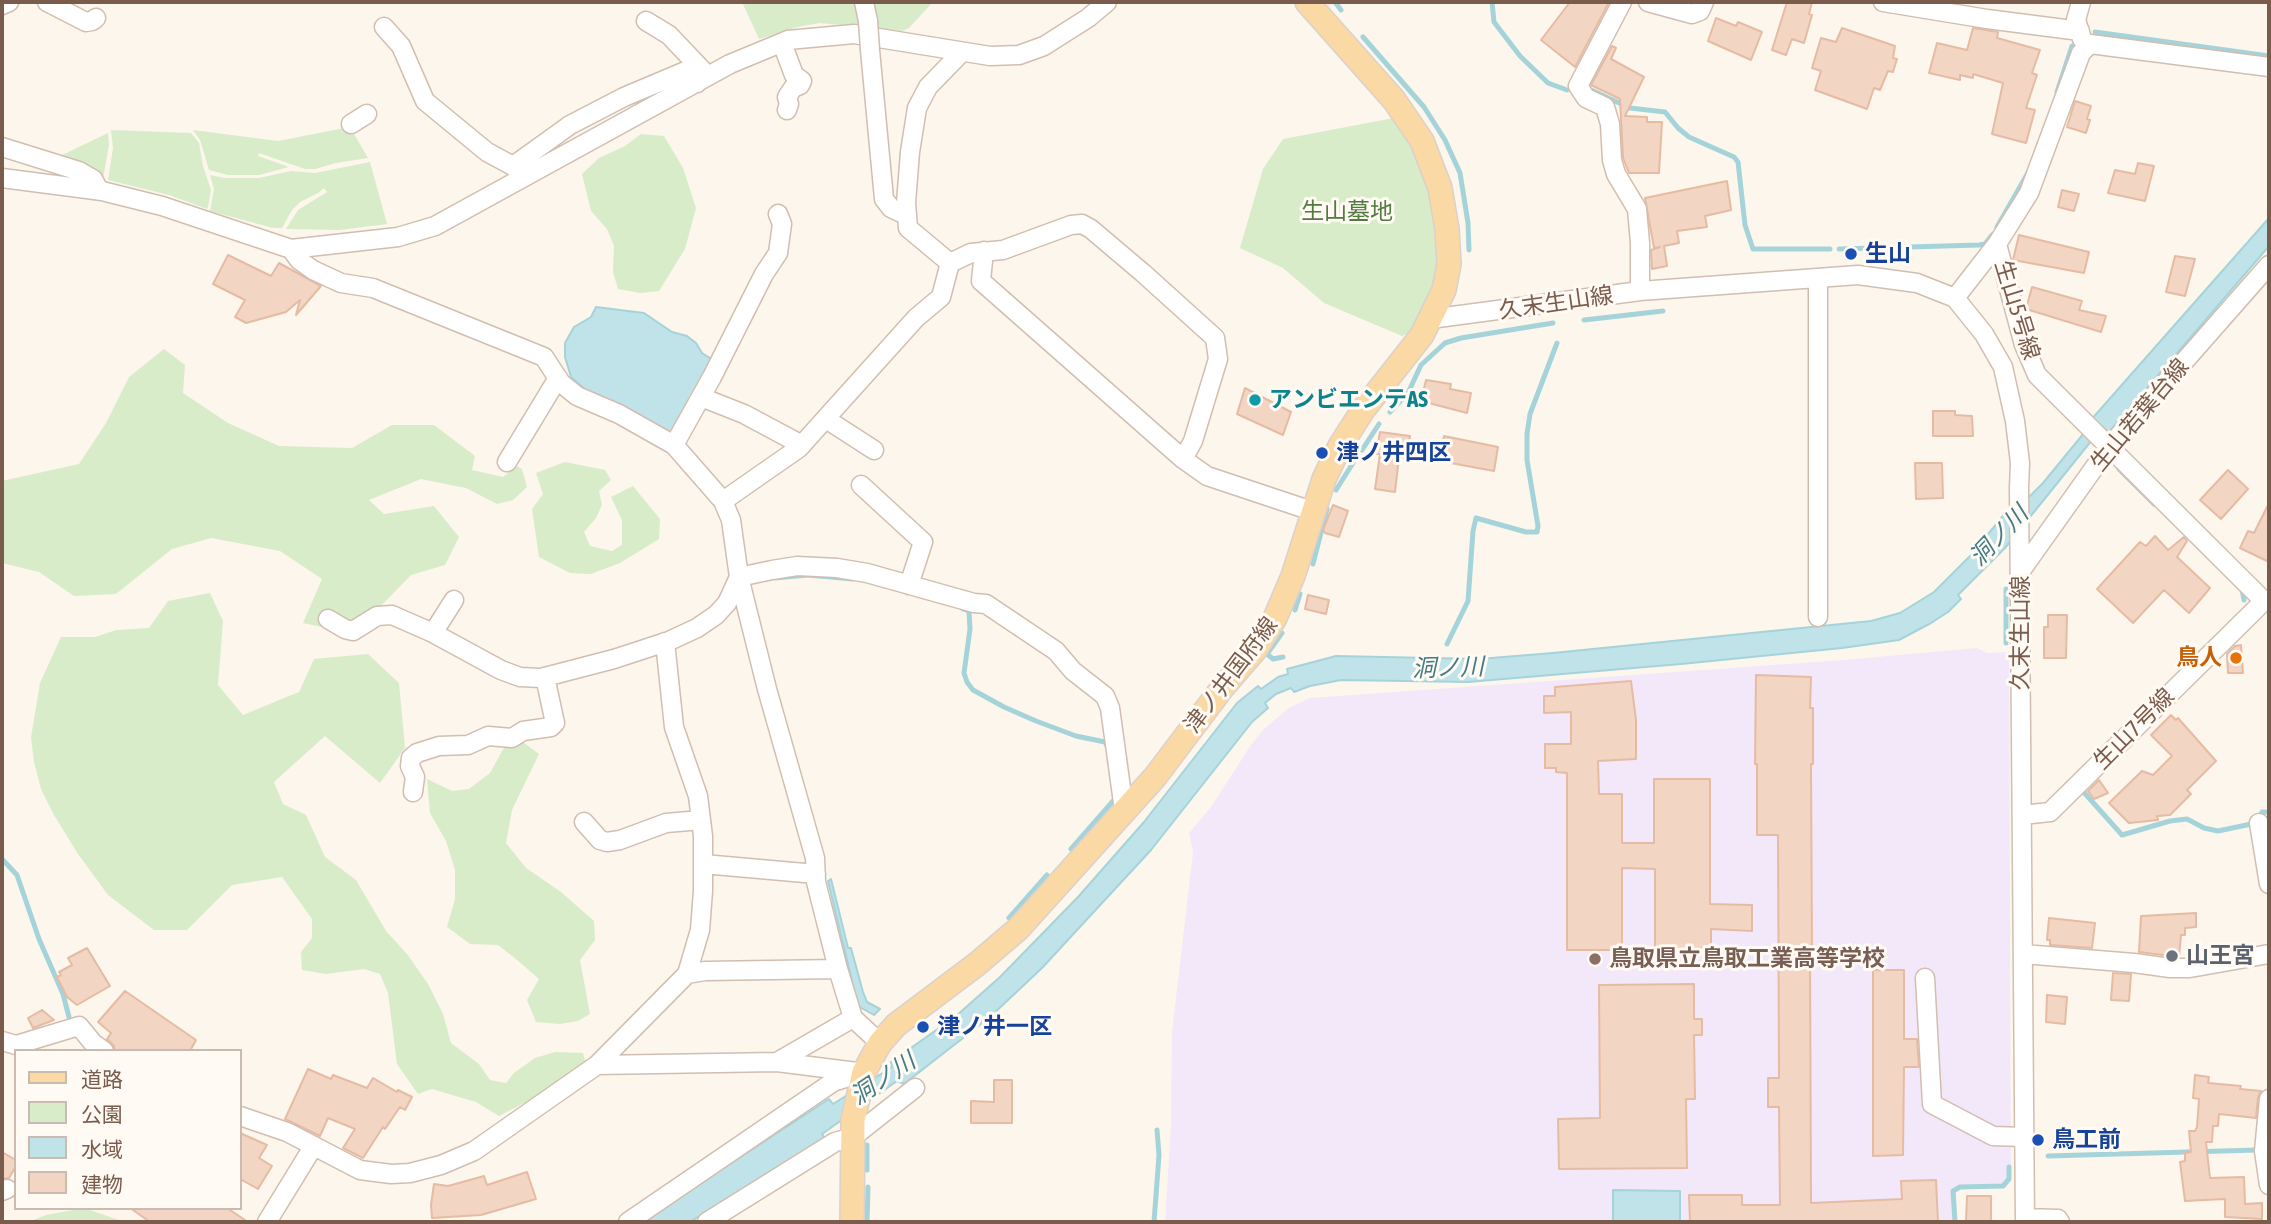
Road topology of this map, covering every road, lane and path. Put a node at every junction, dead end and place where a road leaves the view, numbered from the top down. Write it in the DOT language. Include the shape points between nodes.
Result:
graph roads {
  1 [pos="9,2"];
  2 [pos="47,2"];
  3 [pos="864,2"];
  4 [pos="1107,2"];
  5 [pos="1307,2"];
  6 [pos="1622,2"];
  7 [pos="1648,2"];
  8 [pos="1704,2"];
  9 [pos="1883,2"];
  10 [pos="2081,2"];
  11 [pos="2,5"];
  12 [pos="96,18"];
  13 [pos="646,21"];
  14 [pos="384,27"];
  15 [pos="2080,31"];
  16 [pos="782,43"];
  17 [pos="2086,49"];
  18 [pos="962,52"];
  19 [pos="2269,67"];
  20 [pos="703,80"];
  21 [pos="787,110"];
  22 [pos="367,114"];
  23 [pos="351,124"];
  24 [pos="2,147"];
  25 [pos="519,172"];
  26 [pos="2,178"];
  27 [pos="99,190"];
  28 [pos="898,212"];
  29 [pos="778,214"];
  30 [pos="1997,244"];
  31 [pos="292,249"];
  32 [pos="984,251"];
  33 [pos="950,263"];
  34 [pos="2269,265"];
  35 [pos="1818,278"];
  36 [pos="1640,292"];
  37 [pos="1955,298"];
  38 [pos="1430,319"];
  39 [pos="558,378"];
  40 [pos="701,397"];
  41 [pos="826,419"];
  42 [pos="674,444"];
  43 [pos="802,445"];
  44 [pos="2109,447"];
  45 [pos="874,450"];
  46 [pos="1183,459"];
  47 [pos="507,462"];
  48 [pos="862,485"];
  49 [pos="723,501"];
  50 [pos="1312,511"];
  51 [pos="2020,572"];
  52 [pos="739,577"];
  53 [pos="909,585"];
  54 [pos="454,600"];
  55 [pos="2266,601"];
  56 [pos="1818,617"];
  57 [pos="328,618"];
  58 [pos="433,633"];
  59 [pos="665,642"];
  60 [pos="545,677"];
  61 [pos="413,792"];
  62 [pos="1124,810"];
  63 [pos="2022,815"];
  64 [pos="701,820"];
  65 [pos="584,822"];
  66 [pos="2259,823"];
  67 [pos="703,864"];
  68 [pos="816,874"];
  69 [pos="2269,884"];
  70 [pos="2023,954"];
  71 [pos="2269,954"];
  72 [pos="838,969"];
  73 [pos="687,974"];
  74 [pos="1926,978"];
  75 [pos="853,1018"];
  76 [pos="2,1041"];
  77 [pos="101,1049"];
  78 [pos="871,1059"];
  79 [pos="777,1062"];
  80 [pos="597,1065"];
  81 [pos="915,1088"];
  82 [pos="2269,1099"];
  83 [pos="242,1117"];
  84 [pos="853,1128"];
  85 [pos="2024,1137"];
  86 [pos="313,1147"];
  87 [pos="2269,1185"];
  88 [pos="2025,1220"];
  89 [pos="267,1222"];
  90 [pos="628,1222"];
  91 [pos="707,1222"];
  92 [pos="852,1222"];
  93 [pos="2060,1222"];
  1 -- 11 [label="street"];
  2 -- 12 [label="street" via="86,22"];
  3 -- 28 [label="street, bridge" via="880,176 884,199"];
  4 -- 18 [label="street" via="1044,46 1019,55"];
  5 -- 38 [label="main road, 津ノ井国府線" via="1394,100 1422,141 1440,188 1449,264 1444,290"];
  6 -- 36 [label="street" via="1578,86 1586,98 1605,107 1616,174 1637,209"];
  7 -- 8 [label="street" via="1692,14"];
  9 -- 15 [label="street"];
  10 -- 15 [label="street" via="2076,20"];
  13 -- 20 [label="street" via="669,36"];
  14 -- 25 [label="street" via="401,46 425,101"];
  15 -- 17 [label="street"];
  16 -- 18 [label="street" via="854,34"];
  16 -- 20 [label="street"];
  16 -- 21 [label="street" via="794,75 802,81 787,97"];
  17 -- 19 [label="street" via="2090,44 2109,45"];
  17 -- 30 [label="street, 生山5号線" via="2029,193"];
  18 -- 28 [label="street" via="929,87 918,108"];
  20 -- 25 [label="street"];
  20 -- 25 [label="street" via="688,70 624,97 570,125"];
  22 -- 23 [label="street"];
  24 -- 27 [label="street" via="79,171 93,179"];
  25 -- 31 [label="street" via="435,226 398,237"];
  26 -- 27 [label="street"];
  27 -- 31 [label="street"];
  28 -- 33 [label="street" via="908,228"];
  29 -- 40 [label="street" via="782,224 778,253"];
  30 -- 37 [label="street"];
  30 -- 44 [label="street, 生山5号線" via="2024,345 2037,375"];
  31 -- 39 [label="street" via="313,270 341,283 373,288 544,357"];
  32 -- 33 [label="street"];
  32 -- 46 [label="street" via="981,281"];
  32 -- 46 [label="street" via="1003,250 1082,224 1215,338 1218,359"];
  33 -- 41 [label="street" via="941,297 916,318"];
  34 -- 44 [label="street, 生山若葉台線"];
  35 -- 36 [label="street, 久末生山線"];
  35 -- 37 [label="street, 久末生山線" via="1858,275 1917,283"];
  35 -- 56 [label="street"];
  36 -- 38 [label="street, 久末生山線"];
  37 -- 51 [label="street, 久末生山線" via="2003,367 2020,463"];
  38 -- 50 [label="main road, 津ノ井国府線" via="1340,446"];
  39 -- 42 [label="street" via="577,396"];
  39 -- 47 [label="street"];
  40 -- 42 [label="street"];
  40 -- 43 [label="street"];
  41 -- 43 [label="street"];
  41 -- 45 [label="street"];
  42 -- 49 [label="street"];
  43 -- 49 [label="street"];
  44 -- 51 [label="street, 生山若葉台線"];
  44 -- 55 [label="street, 生山5号線"];
  46 -- 50 [label="street" via="1207,476"];
  48 -- 53 [label="street" via="923,542"];
  49 -- 52 [label="street" via="731,520"];
  50 -- 62 [label="main road, 津ノ井国府線" via="1293,576 1269,629 1155,777"];
  51 -- 63 [label="street, 久末生山線"];
  52 -- 53 [label="street" via="818,566"];
  52 -- 59 [label="street" via="716,615"];
  52 -- 68 [label="street"];
  53 -- 62 [label="street" via="986,604 1056,650 1073,671 1105,696"];
  54 -- 58 [label="street"];
  55 -- 63 [label="street, 生山7号線" via="2050,812"];
  57 -- 58 [label="street" via="354,631 377,616 392,615"];
  58 -- 60 [label="street" via="501,670 520,677"];
  59 -- 60 [label="street"];
  59 -- 64 [label="street" via="674,727 698,796"];
  60 -- 61 [label="street" via="555,723 551,727 417,753 410,766 415,777"];
  62 -- 78 [label="main road, 津ノ井国府線" via="1018,929 897,1025"];
  63 -- 70 [label="street, 久末生山線"];
  64 -- 65 [label="street" via="666,823 607,842"];
  64 -- 67 [label="street"];
  66 -- 69 [label="street"];
  67 -- 68 [label="street"];
  67 -- 73 [label="street" via="700,930"];
  68 -- 72 [label="street"];
  70 -- 71 [label="street" via="2170,968"];
  70 -- 85 [label="street, 久末生山線"];
  72 -- 73 [label="street"];
  72 -- 75 [label="street"];
  73 -- 80 [label="street"];
  74 -- 85 [label="street" via="1932,1104 1993,1136"];
  75 -- 78 [label="street"];
  75 -- 79 [label="street"];
  76 -- 77 [label="street" via="16,1045 79,1026"];
  78 -- 79 [label="street"];
  78 -- 84 [label="main road"];
  78 -- 90 [label="street"];
  79 -- 80 [label="street"];
  80 -- 86 [label="street" via="474,1151 441,1165 410,1173 381,1173 360,1170"];
  81 -- 84 [label="street"];
  82 -- 87 [label="street" via="2264,1151"];
  83 -- 86 [label="street" via="287,1132"];
  84 -- 91 [label="street"];
  84 -- 92 [label="main road"];
  85 -- 88 [label="street, 久末生山線"];
  86 -- 89 [label="street"];
  88 -- 93 [label="street"];
}
